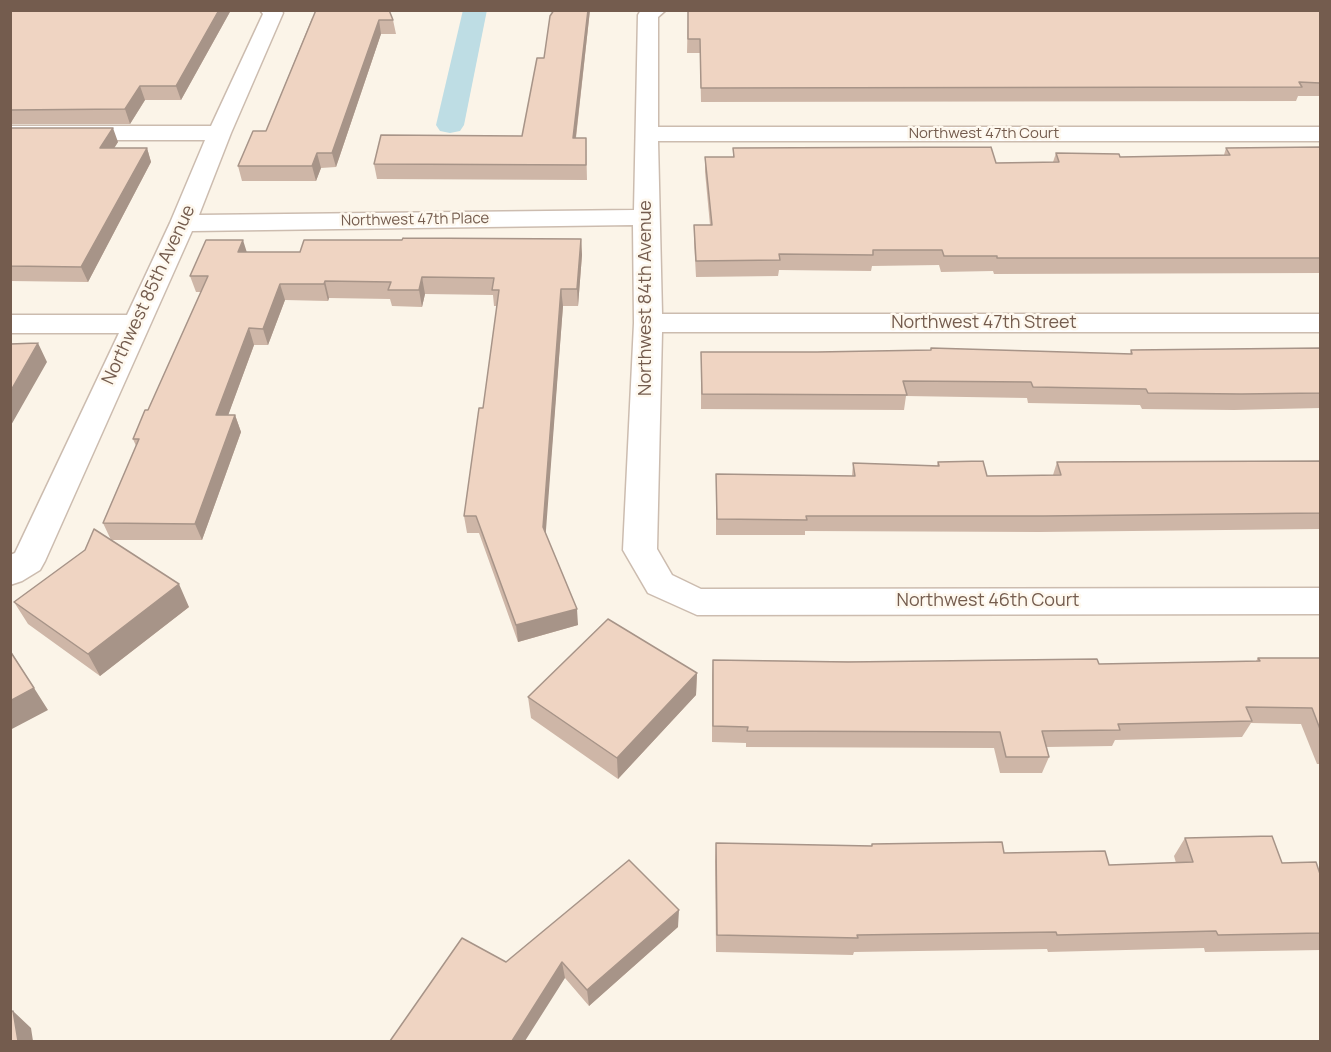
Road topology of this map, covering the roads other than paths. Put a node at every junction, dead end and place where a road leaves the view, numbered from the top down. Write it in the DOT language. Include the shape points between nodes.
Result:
graph roads {
  1 [pos="270,10"];
  2 [pos="656,10"];
  3 [pos="219,133"];
  4 [pos="10,134"];
  5 [pos="648,134"];
  6 [pos="1320,134"];
  7 [pos="646,217"];
  8 [pos="183,223"];
  9 [pos="648,323"];
  10 [pos="1320,323"];
  11 [pos="10,324"];
  12 [pos="135,324"];
  13 [pos="10,572"];
  14 [pos="660,584"];
  15 [pos="1320,601"];
  1 -- 3 [label="street, Northwest 85th Avenue" via="273,13"];
  2 -- 5 [label="street, Northwest 84th Avenue" via="648,15"];
  3 -- 4 [label="street"];
  3 -- 8 [label="street, Northwest 85th Avenue"];
  5 -- 6 [label="street, Northwest 47th Court"];
  5 -- 7 [label="street, Northwest 84th Avenue"];
  7 -- 8 [label="street, Northwest 47th Place"];
  7 -- 9 [label="street, Northwest 84th Avenue"];
  8 -- 12 [label="street, Northwest 85th Avenue"];
  9 -- 10 [label="street, Northwest 47th Street"];
  9 -- 14 [label="street, Northwest 84th Avenue" via="640,550"];
  11 -- 12 [label="street"];
  12 -- 13 [label="street, Northwest 85th Avenue" via="28,561"];
  14 -- 15 [label="street, Northwest 46th Court" via="697,602"];
}
